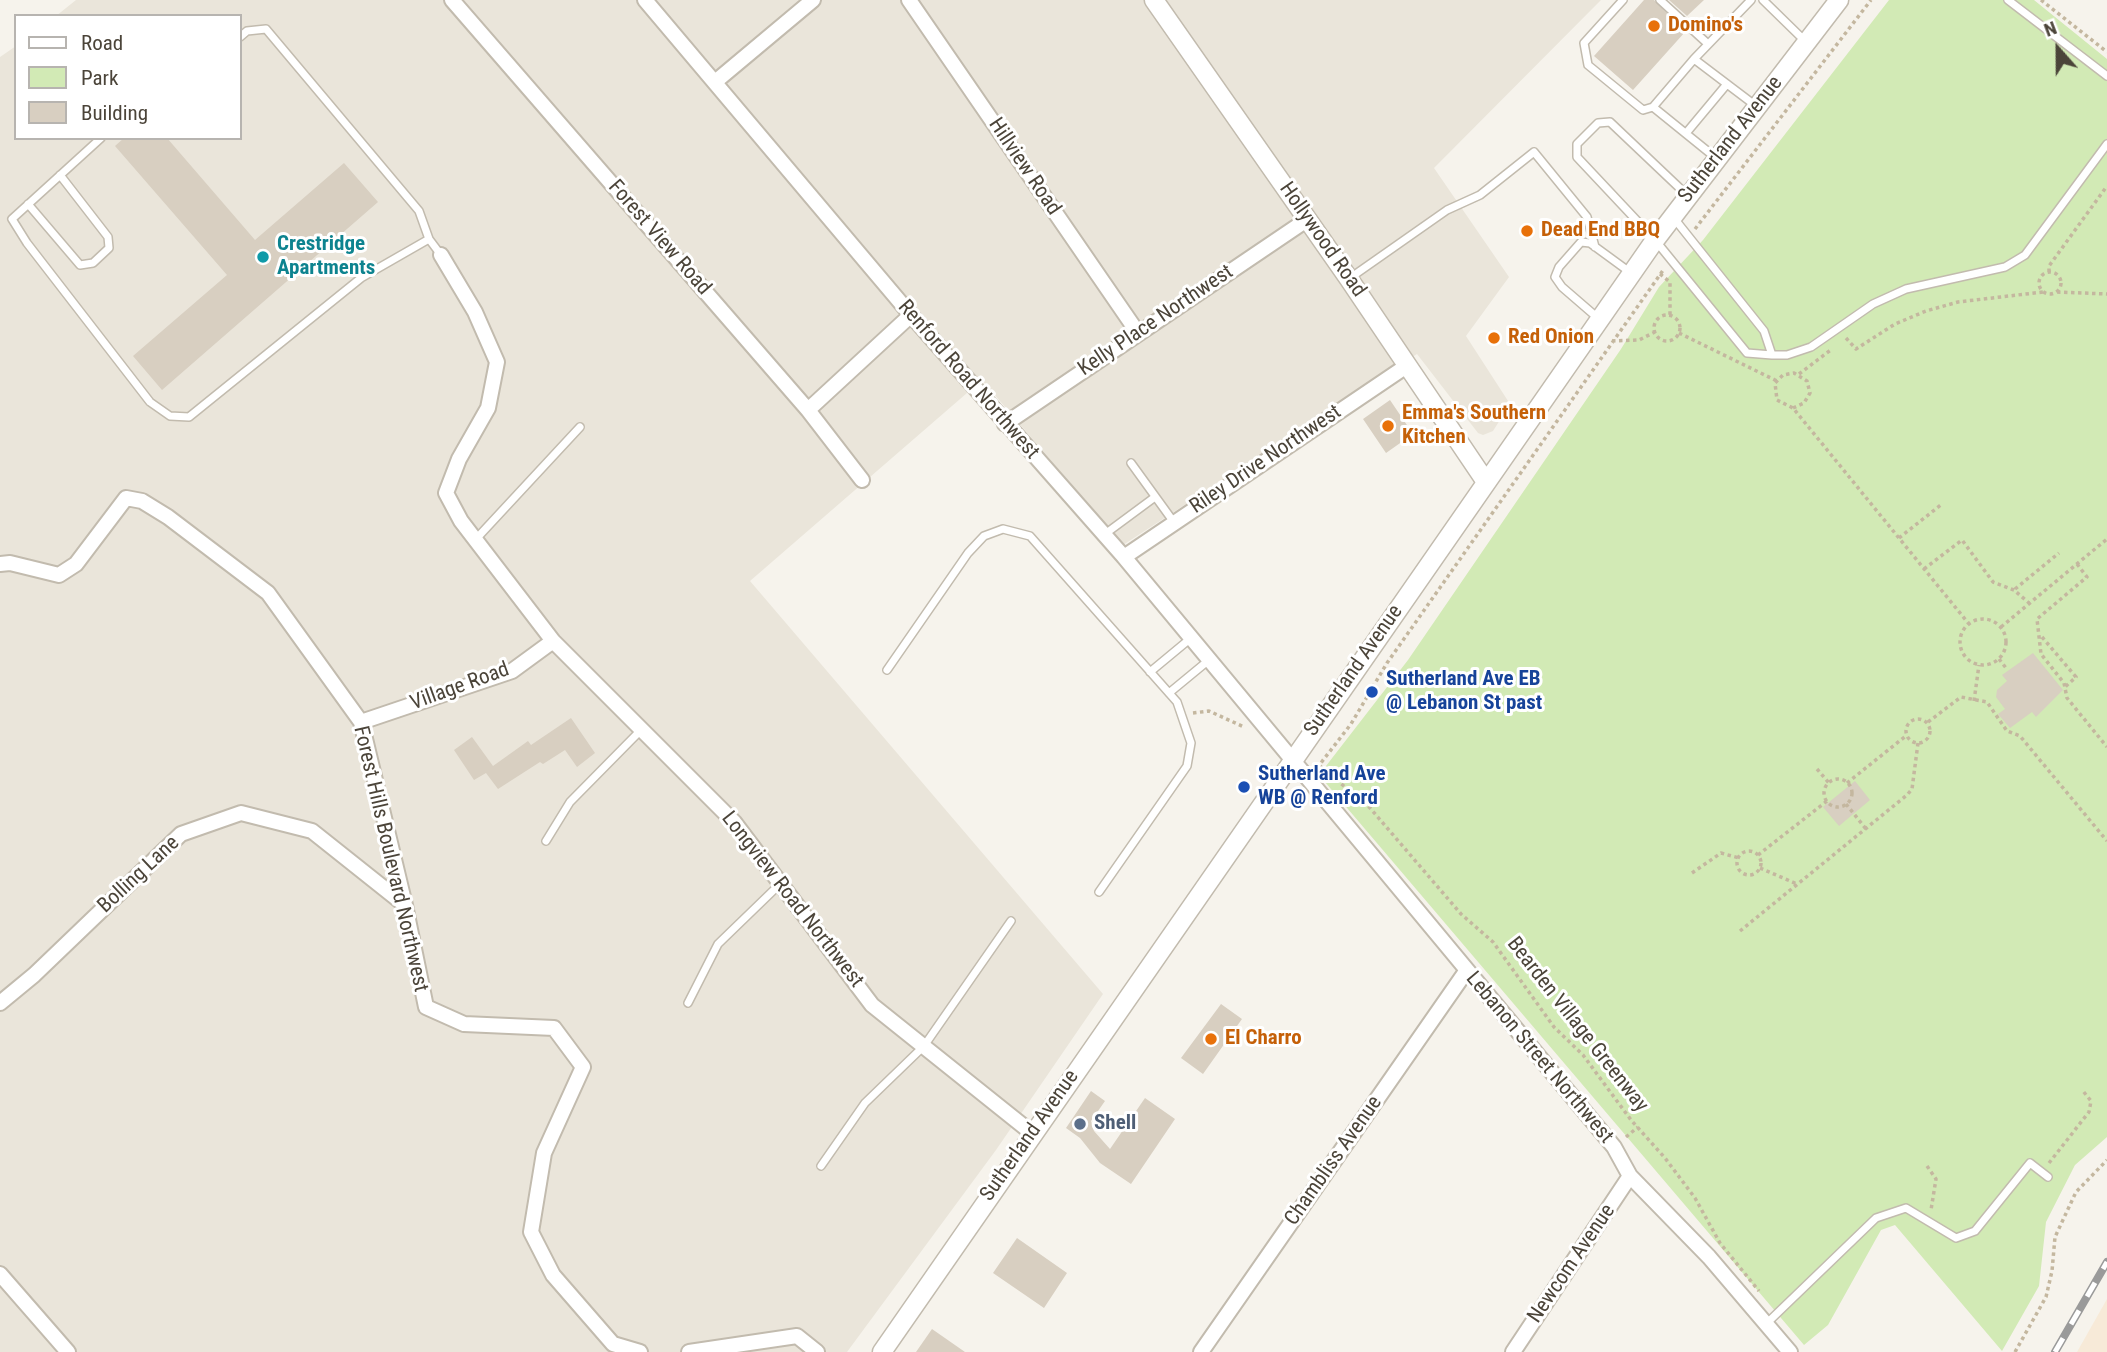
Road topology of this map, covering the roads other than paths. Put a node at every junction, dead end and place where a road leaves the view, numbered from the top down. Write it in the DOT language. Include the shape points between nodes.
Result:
graph roads {
  1 [pos="453,0"];
  2 [pos="645,0"];
  3 [pos="813,0"];
  4 [pos="909,0"];
  5 [pos="1154,0"];
  6 [pos="1623,0"];
  7 [pos="1660,0"];
  8 [pos="1751,0"];
  9 [pos="1763,0"];
  10 [pos="1839,0"];
  11 [pos="2008,0"];
  12 [pos="242,35"];
  13 [pos="1807,42"];
  14 [pos="1708,44"];
  15 [pos="1694,59"];
  16 [pos="2107,76"];
  17 [pos="715,82"];
  18 [pos="1727,84"];
  19 [pos="1653,107"];
  20 [pos="1757,107"];
  21 [pos="1687,132"];
  22 [pos="99,140"];
  23 [pos="2107,144"];
  24 [pos="1717,159"];
  25 [pos="60,175"];
  26 [pos="1688,196"];
  27 [pos="28,204"];
  28 [pos="1672,216"];
  29 [pos="1308,219"];
  30 [pos="429,239"];
  31 [pos="1655,240"];
  32 [pos="1595,247"];
  33 [pos="441,255"];
  34 [pos="1631,273"];
  35 [pos="1349,279"];
  36 [pos="911,316"];
  37 [pos="1599,320"];
  38 [pos="1138,333"];
  39 [pos="1772,355"];
  40 [pos="1408,365"];
  41 [pos="808,410"];
  42 [pos="1005,424"];
  43 [pos="580,427"];
  44 [pos="1131,463"];
  45 [pos="862,480"];
  46 [pos="1486,482"];
  47 [pos="1155,497"];
  48 [pos="1173,521"];
  49 [pos="1105,534"];
  50 [pos="475,539"];
  51 [pos="1124,556"];
  52 [pos="0,564"];
  53 [pos="1192,638"];
  54 [pos="553,641"];
  55 [pos="1210,660"];
  56 [pos="887,670"];
  57 [pos="1150,672"];
  58 [pos="1169,693"];
  59 [pos="360,722"];
  60 [pos="642,730"];
  61 [pos="1292,760"];
  62 [pos="546,841"];
  63 [pos="781,884"];
  64 [pos="1099,892"];
  65 [pos="405,905"];
  66 [pos="1011,921"];
  67 [pos="1467,970"];
  68 [pos="0,1003"];
  69 [pos="688,1003"];
  70 [pos="924,1046"];
  71 [pos="1032,1133"];
  72 [pos="821,1166"];
  73 [pos="2045,1175"];
  74 [pos="1630,1176"];
  75 [pos="0,1274"];
  76 [pos="1767,1323"];
  77 [pos="68,1352"];
  78 [pos="640,1352"];
  79 [pos="689,1352"];
  80 [pos="817,1352"];
  81 [pos="882,1352"];
  82 [pos="1201,1352"];
  83 [pos="1513,1352"];
  84 [pos="1790,1352"];
  1 -- 41 [label="street, Forest View Road"];
  2 -- 17 [label="street, Renford Road Northwest"];
  3 -- 17 [label="street"];
  4 -- 38 [label="street, Hillview Road"];
  5 -- 29 [label="street, Hollywood Road"];
  6 -- 19 [label="lane" via="1584,43 1588,65 1643,110"];
  7 -- 14 [label="lane"];
  8 -- 14 [label="lane"];
  9 -- 13 [label="lane"];
  10 -- 13 [label="street, Sutherland Avenue"];
  11 -- 16 [label="lane"];
  12 -- 30 [label="lane" via="266,29 419,211"];
  13 -- 20 [label="street, Sutherland Avenue"];
  14 -- 15 [label="lane"];
  15 -- 18 [label="lane"];
  15 -- 19 [label="lane"];
  17 -- 36 [label="street, Renford Road Northwest"];
  18 -- 20 [label="lane"];
  18 -- 21 [label="lane"];
  19 -- 21 [label="lane"];
  20 -- 24 [label="street, Sutherland Avenue"];
  21 -- 24 [label="lane"];
  22 -- 25 [label="lane"];
  23 -- 39 [label="lane" via="2025,255 2005,267 1906,289 1873,304 1811,347"];
  24 -- 26 [label="street, Sutherland Avenue"];
  25 -- 27 [label="lane"];
  25 -- 27 [label="lane" via="108,237 109,248 93,263 80,265"];
  26 -- 28 [label="street, Sutherland Avenue"];
  26 -- 31 [label="lane" via="1610,121 1598,123 1577,144 1577,157"];
  27 -- 30 [label="lane" via="12,219 27,243 150,402 170,416 189,416 360,278"];
  28 -- 31 [label="street, Sutherland Avenue"];
  28 -- 39 [label="lane" via="1764,331"];
  29 -- 35 [label="street, Hollywood Road"];
  29 -- 38 [label="street, Kelly Place Northwest"];
  30 -- 33 [label="lane"];
  31 -- 34 [label="street, Sutherland Avenue"];
  31 -- 39 [label="lane" via="1747,353"];
  32 -- 34 [label="lane"];
  32 -- 35 [label="lane" via="1587,216 1534,152 1480,195 1447,210"];
  32 -- 37 [label="lane" via="1581,242 1555,276"];
  33 -- 50 [label="street, Longview Road Northwest" via="475,312 497,362 488,408 446,493"];
  34 -- 37 [label="street, Sutherland Avenue"];
  35 -- 40 [label="street, Hollywood Road"];
  36 -- 41 [label="street"];
  36 -- 42 [label="street, Renford Road Northwest"];
  37 -- 46 [label="street, Sutherland Avenue"];
  38 -- 42 [label="street, Kelly Place Northwest"];
  40 -- 46 [label="street, Hollywood Road"];
  40 -- 48 [label="street, Riley Drive Northwest"];
  41 -- 45 [label="street, Forest View Road"];
  42 -- 49 [label="street, Renford Road Northwest"];
  43 -- 50 [label="lane"];
  44 -- 47 [label="lane"];
  46 -- 61 [label="street, Sutherland Avenue"];
  47 -- 48 [label="lane"];
  47 -- 49 [label="lane"];
  48 -- 51 [label="street, Riley Drive Northwest"];
  49 -- 51 [label="street, Renford Road Northwest"];
  50 -- 54 [label="street, Longview Road Northwest"];
  51 -- 53 [label="street, Renford Road Northwest"];
  52 -- 59 [label="street, Forest Hills Boulevard Northwest" via="59,575 76,564 126,498 142,501 268,593"];
  53 -- 55 [label="street, Renford Road Northwest"];
  53 -- 57 [label="lane"];
  54 -- 59 [label="street, Village Road" via="512,671"];
  54 -- 60 [label="street, Longview Road Northwest"];
  55 -- 58 [label="lane"];
  55 -- 61 [label="street, Renford Road Northwest"];
  56 -- 57 [label="lane" via="968,553 984,536 1003,530 1030,537"];
  57 -- 58 [label="lane"];
  58 -- 64 [label="lane" via="1184,716 1191,744 1187,766"];
  59 -- 65 [label="street, Forest Hills Boulevard Northwest"];
  60 -- 62 [label="lane" via="570,802"];
  60 -- 63 [label="street, Longview Road Northwest" via="734,822"];
  61 -- 67 [label="street, Lebanon Street Northwest"];
  61 -- 71 [label="street, Sutherland Avenue"];
  63 -- 69 [label="lane" via="718,944"];
  63 -- 70 [label="street, Longview Road Northwest" via="872,1004"];
  65 -- 68 [label="street, Bolling Lane" via="312,831 241,813 181,834"];
  65 -- 78 [label="street, Forest Hills Boulevard Northwest" via="426,1007 464,1024 554,1028 583,1067 544,1153 531,1232 553,1275 613,1344"];
  66 -- 70 [label="lane"];
  67 -- 74 [label="street, Lebanon Street Northwest" via="1614,1147"];
  67 -- 82 [label="street, Chambliss Avenue"];
  70 -- 71 [label="street, Longview Road Northwest"];
  70 -- 72 [label="lane" via="865,1102"];
  71 -- 81 [label="street, Sutherland Avenue"];
  73 -- 76 [label="lane" via="2030,1163 1975,1231 1956,1238 1906,1208 1876,1218"];
  74 -- 76 [label="street, Lebanon Street Northwest"];
  74 -- 83 [label="street, Newcom Avenue"];
  75 -- 77 [label="street"];
  76 -- 84 [label="street, Lebanon Street Northwest"];
  79 -- 80 [label="street" via="797,1336"];
}
